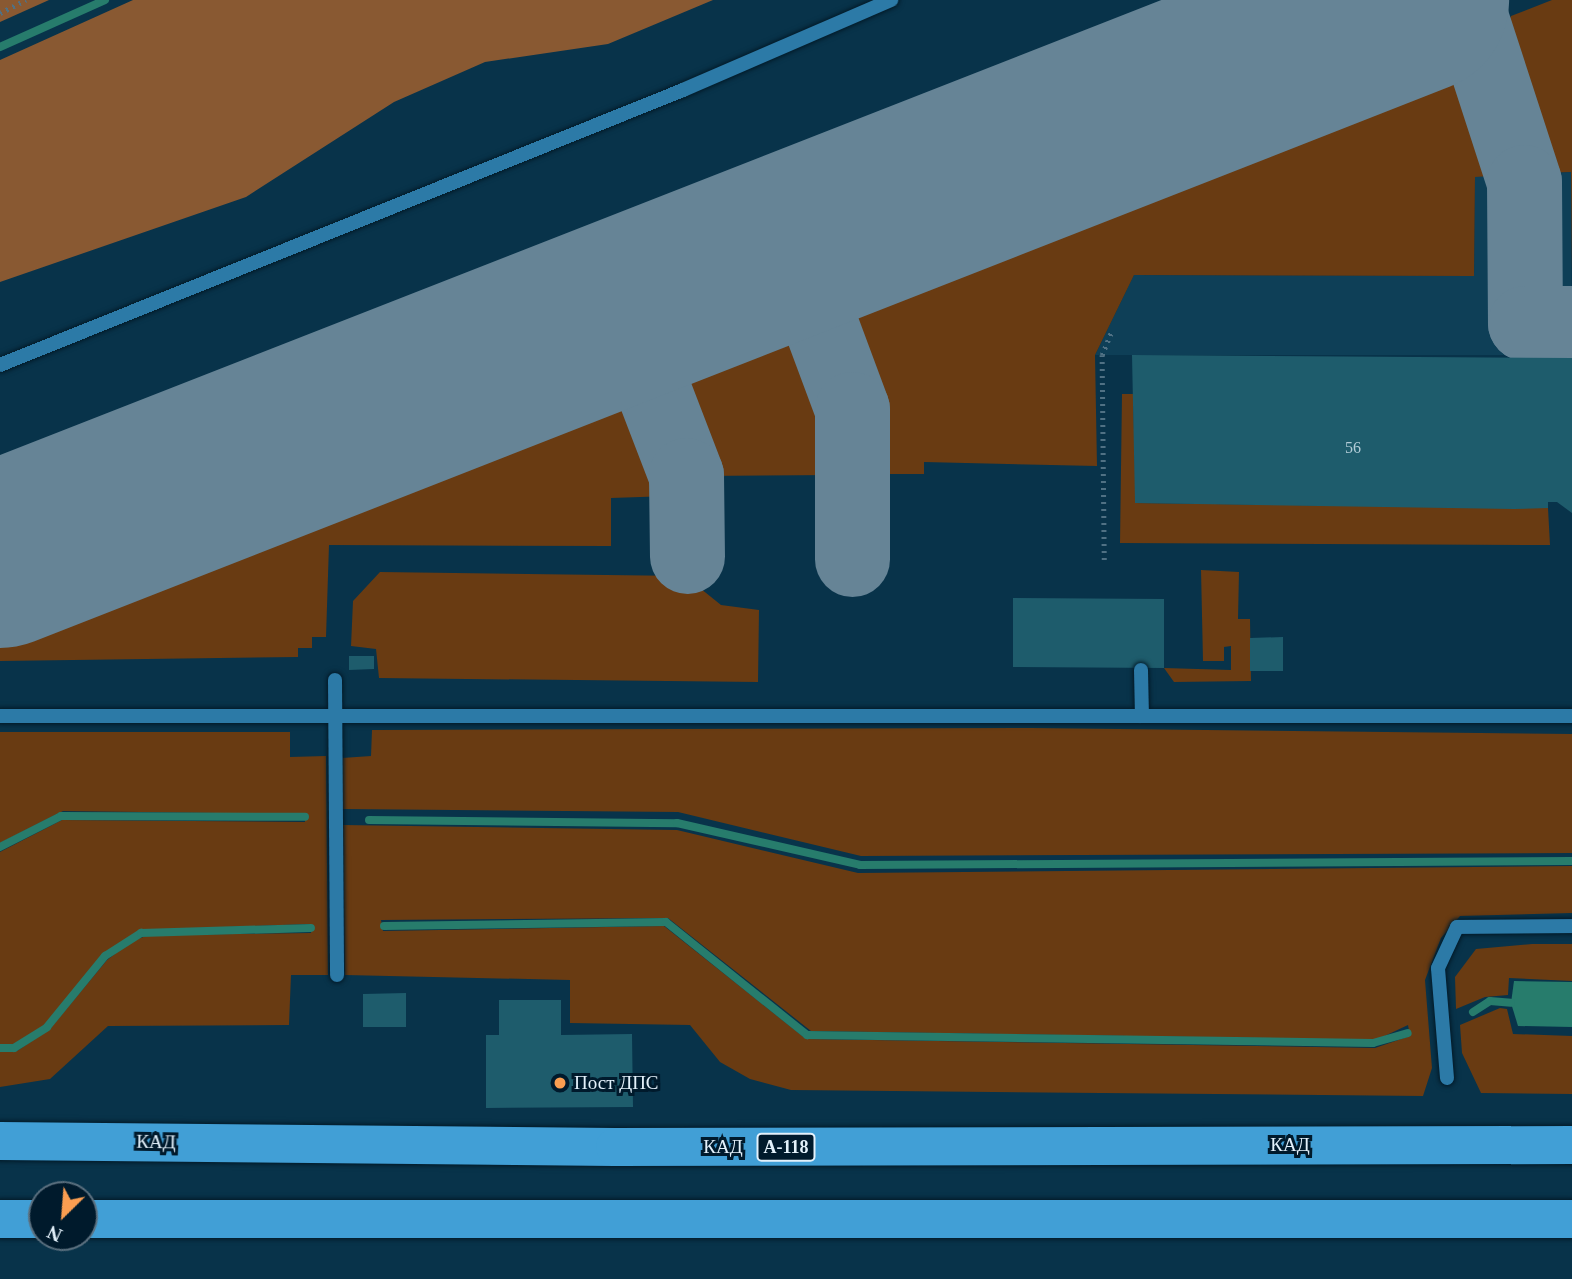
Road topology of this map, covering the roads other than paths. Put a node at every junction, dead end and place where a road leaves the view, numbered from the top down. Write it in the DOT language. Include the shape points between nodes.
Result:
graph roads {
  1 [pos="891,0"];
  2 [pos="0,365"];
  3 [pos="1141,670"];
  4 [pos="335,680"];
  5 [pos="332,714"];
  6 [pos="0,716"];
  7 [pos="1142,716"];
  8 [pos="1572,716"];
  9 [pos="1572,926"];
  10 [pos="337,975"];
  11 [pos="1447,1078"];
  12 [pos="0,1140"];
  13 [pos="1572,1145"];
  14 [pos="0,1219"];
  15 [pos="28,1219"];
  16 [pos="98,1219"];
  17 [pos="1572,1219"];
  1 -- 2 [label="lane" via="683,90"];
  3 -- 7 [label="lane"];
  4 -- 5 [label="lane"];
  5 -- 6 [label="lane"];
  5 -- 7 [label="lane"];
  5 -- 10 [label="lane"];
  7 -- 8 [label="lane"];
  9 -- 11 [label="lane" via="1457,927 1438,968"];
  12 -- 13 [label="highway, КАД / А-118" via="615,1147"];
  14 -- 15 [label="highway"];
  16 -- 17 [label="highway"];
}
